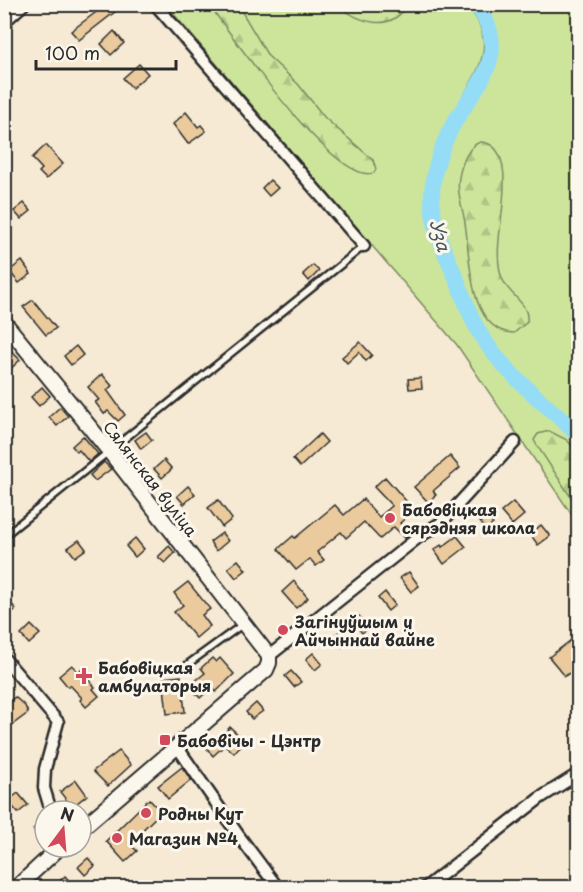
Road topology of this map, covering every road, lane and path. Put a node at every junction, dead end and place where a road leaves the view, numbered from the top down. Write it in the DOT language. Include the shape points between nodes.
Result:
graph roads {
  1 [pos="155,4"];
  2 [pos="22,5"];
  3 [pos="4,22"];
  4 [pos="364,246"];
  5 [pos="4,322"];
  6 [pos="515,442"];
  7 [pos="110,452"];
  8 [pos="4,536"];
  9 [pos="245,623"];
  10 [pos="270,656"];
  11 [pos="4,658"];
  12 [pos="188,664"];
  13 [pos="178,748"];
  14 [pos="579,774"];
  15 [pos="47,799"];
  16 [pos="93,819"];
  17 [pos="47,859"];
  18 [pos="16,888"];
  19 [pos="278,888"];
  20 [pos="425,888"];
  1 -- 4 [label="street"];
  2 -- 3 [label="street"];
  4 -- 7 [label="lane"];
  5 -- 7 [label="street, Сялянская вуліца"];
  6 -- 10 [label="street" via="441,523"];
  7 -- 8 [label="lane"];
  7 -- 9 [label="street, Сялянская вуліца"];
  9 -- 10 [label="street, Сялянская вуліца"];
  9 -- 12 [label="lane"];
  10 -- 13 [label="street" via="266,670"];
  11 -- 15 [label="street" via="58,722 45,769"];
  13 -- 16 [label="street"];
  13 -- 19 [label="street"];
  14 -- 20 [label="street" via="540,798"];
  17 -- 18 [label="street"];
}
